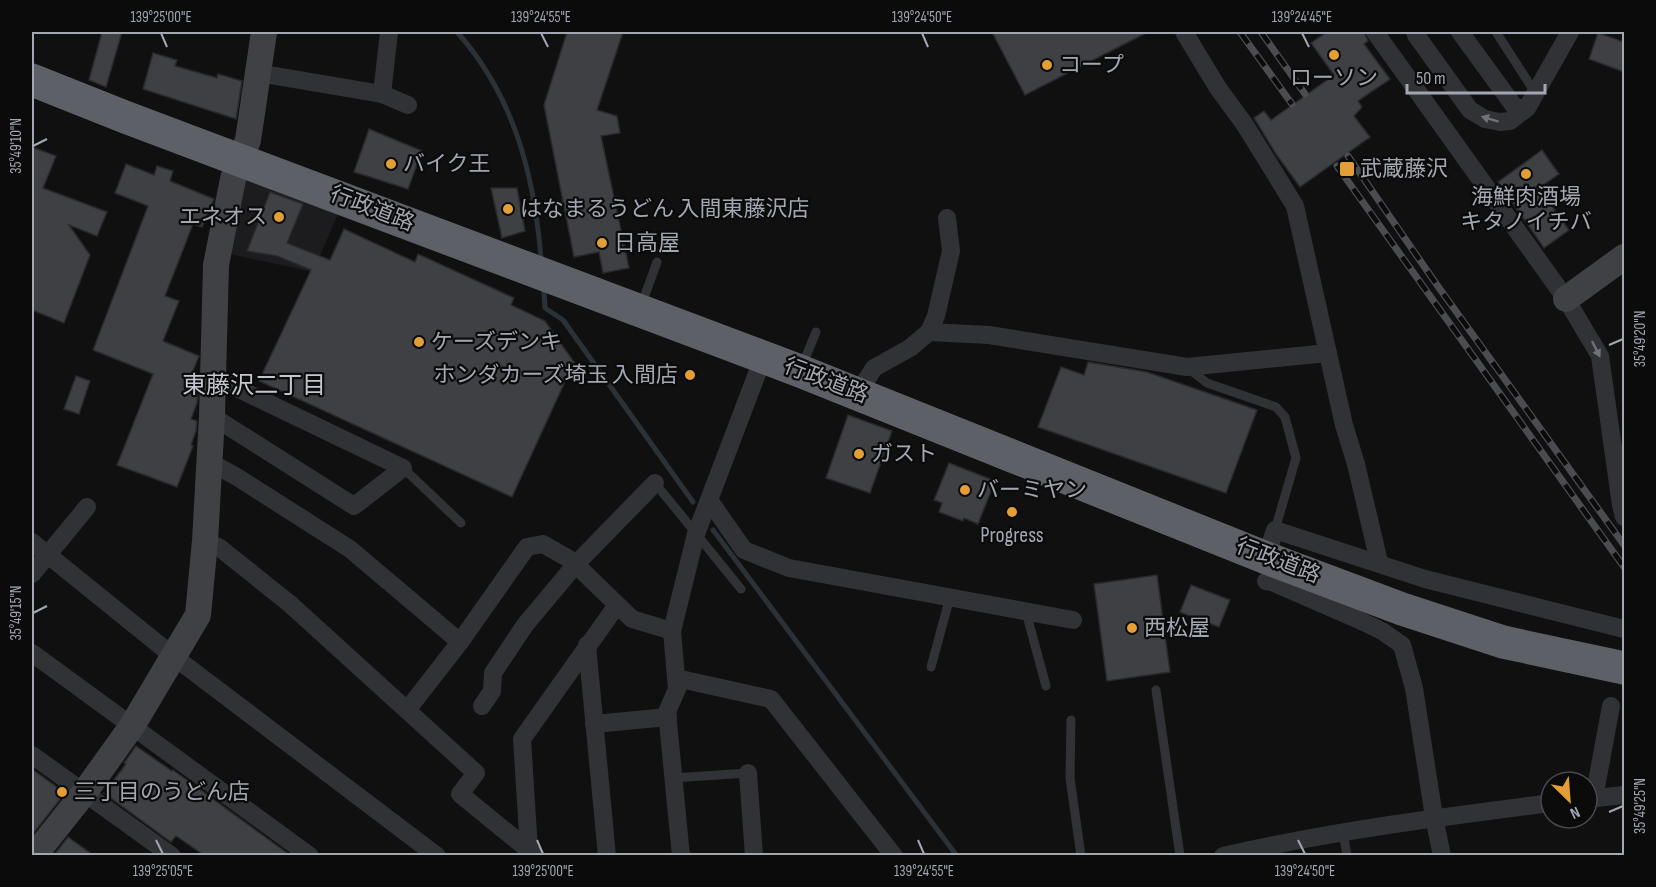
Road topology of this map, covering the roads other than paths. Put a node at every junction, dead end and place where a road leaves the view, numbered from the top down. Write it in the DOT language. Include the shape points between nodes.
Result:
graph roads {
  1 [pos="264,32"];
  2 [pos="389,32"];
  3 [pos="1184,32"];
  4 [pos="1375,32"];
  5 [pos="1415,32"];
  6 [pos="1460,32"];
  7 [pos="1496,32"];
  8 [pos="1570,32"];
  9 [pos="258,73"];
  10 [pos="32,80"];
  11 [pos="382,94"];
  12 [pos="1532,101"];
  13 [pos="408,105"];
  14 [pos="240,159"];
  15 [pos="947,218"];
  16 [pos="1624,257"];
  17 [pos="657,262"];
  18 [pos="1562,301"];
  19 [pos="639,311"];
  20 [pos="816,332"];
  21 [pos="929,332"];
  22 [pos="1328,353"];
  23 [pos="763,357"];
  24 [pos="1187,367"];
  25 [pos="800,371"];
  26 [pos="212,376"];
  27 [pos="858,393"];
  28 [pos="212,416"];
  29 [pos="1618,439"];
  30 [pos="210,462"];
  31 [pos="403,468"];
  32 [pos="655,483"];
  33 [pos="709,500"];
  34 [pos="87,507"];
  35 [pos="1624,517"];
  36 [pos="461,523"];
  37 [pos="696,534"];
  38 [pos="205,541"];
  39 [pos="32,543"];
  40 [pos="47,555"];
  41 [pos="1269,556"];
  42 [pos="1379,562"];
  43 [pos="576,564"];
  44 [pos="32,574"];
  45 [pos="741,589"];
  46 [pos="950,597"];
  47 [pos="617,606"];
  48 [pos="1026,612"];
  49 [pos="1073,620"];
  50 [pos="1624,629"];
  51 [pos="672,631"];
  52 [pos="460,642"];
  53 [pos="587,645"];
  54 [pos="32,653"];
  55 [pos="173,656"];
  56 [pos="932,667"];
  57 [pos="1624,668"];
  58 [pos="676,678"];
  59 [pos="1046,686"];
  60 [pos="1156,690"];
  61 [pos="482,706"];
  62 [pos="1611,706"];
  63 [pos="408,709"];
  64 [pos="668,717"];
  65 [pos="1071,720"];
  66 [pos="594,724"];
  67 [pos="132,726"];
  68 [pos="32,755"];
  69 [pos="1596,770"];
  70 [pos="748,773"];
  71 [pos="673,778"];
  72 [pos="84,793"];
  73 [pos="1624,795"];
  74 [pos="1599,797"];
  75 [pos="1539,804"];
  76 [pos="1434,817"];
  77 [pos="1343,832"];
  78 [pos="1269,850"];
  79 [pos="532,853"];
  80 [pos="34,855"];
  81 [pos="172,855"];
  82 [pos="310,855"];
  83 [pos="437,855"];
  84 [pos="607,855"];
  85 [pos="681,855"];
  86 [pos="754,855"];
  87 [pos="894,855"];
  88 [pos="1081,855"];
  89 [pos="1180,855"];
  90 [pos="1223,855"];
  91 [pos="1347,855"];
  92 [pos="1442,855"];
  1 -- 9 [label="street"];
  2 -- 11 [label="street"];
  3 -- 22 [label="street" via="1295,206"];
  4 -- 18 [label="street"];
  12 -- 5 [label="street, one-way" via="1520,116 1510,121 1485,119 1470,110"];
  6 -- 12 [label="street" via="1514,106"];
  7 -- 12 [label="lane"];
  8 -- 12 [label="street"];
  9 -- 11 [label="street"];
  9 -- 14 [label="street" via="248,140"];
  10 -- 14 [label="highway, 行政道路"];
  11 -- 13 [label="street"];
  14 -- 19 [label="highway, 行政道路"];
  14 -- 26 [label="street" via="216,266"];
  15 -- 21 [label="street" via="951,251"];
  16 -- 18 [label="street"];
  17 -- 19 [label="lane"];
  18 -- 29 [label="street, one-way" via="1600,356"];
  19 -- 23 [label="highway, 行政道路"];
  20 -- 25 [label="lane"];
  21 -- 24 [label="street" via="990,335"];
  21 -- 27 [label="street" via="874,368"];
  22 -- 24 [label="street"];
  22 -- 42 [label="street"];
  23 -- 25 [label="highway, 行政道路"];
  23 -- 33 [label="street"];
  24 -- 41 [label="lane" via="1207,383 1276,407 1285,417 1296,458"];
  25 -- 27 [label="highway, 行政道路"];
  26 -- 28 [label="street"];
  26 -- 31 [label="street"];
  27 -- 41 [label="highway, 行政道路"];
  28 -- 30 [label="street"];
  28 -- 31 [label="street" via="354,506"];
  29 -- 35 [label="street"];
  30 -- 38 [label="street"];
  30 -- 52 [label="street" via="350,549"];
  31 -- 36 [label="lane"];
  32 -- 37 [label="lane"];
  32 -- 43 [label="street"];
  33 -- 37 [label="street"];
  33 -- 46 [label="street" via="744,549 771,561 789,568"];
  34 -- 40 [label="street"];
  37 -- 45 [label="lane"];
  37 -- 51 [label="street"];
  38 -- 55 [label="street" via="198,615"];
  38 -- 63 [label="street" via="220,548 290,604"];
  39 -- 40 [label="street"];
  40 -- 44 [label="street"];
  40 -- 55 [label="street"];
  41 -- 42 [label="street"];
  41 -- 57 [label="highway, 行政道路" via="1401,609 1503,642"];
  41 -- 76 [label="street" via="1272,582 1382,631 1402,645 1414,688"];
  42 -- 50 [label="street" via="1425,579"];
  43 -- 47 [label="street"];
  43 -- 52 [label="street" via="543,544 526,547"];
  43 -- 61 [label="street" via="525,625 493,673 492,691"];
  46 -- 48 [label="street"];
  46 -- 56 [label="lane"];
  47 -- 51 [label="street" via="632,619"];
  47 -- 53 [label="street"];
  48 -- 49 [label="street"];
  48 -- 59 [label="lane"];
  51 -- 58 [label="street"];
  52 -- 63 [label="street"];
  53 -- 66 [label="street"];
  53 -- 79 [label="street" via="522,739"];
  54 -- 67 [label="street"];
  55 -- 67 [label="street"];
  55 -- 83 [label="street"];
  58 -- 64 [label="street" via="677,689"];
  58 -- 87 [label="street" via="771,699"];
  60 -- 89 [label="lane"];
  62 -- 69 [label="street"];
  63 -- 79 [label="street" via="476,773 460,794"];
  64 -- 66 [label="street"];
  64 -- 71 [label="street"];
  65 -- 88 [label="lane" via="1070,778"];
  66 -- 84 [label="street"];
  67 -- 72 [label="street"];
  67 -- 82 [label="street"];
  68 -- 72 [label="street"];
  70 -- 71 [label="lane"];
  70 -- 86 [label="street"];
  71 -- 85 [label="street"];
  72 -- 80 [label="street"];
  72 -- 81 [label="street"];
  73 -- 74 [label="street"];
  75 -- 76 [label="street"];
  76 -- 77 [label="street"];
  76 -- 92 [label="street"];
  77 -- 78 [label="street"];
  77 -- 91 [label="lane"];
  78 -- 90 [label="street"];
}
